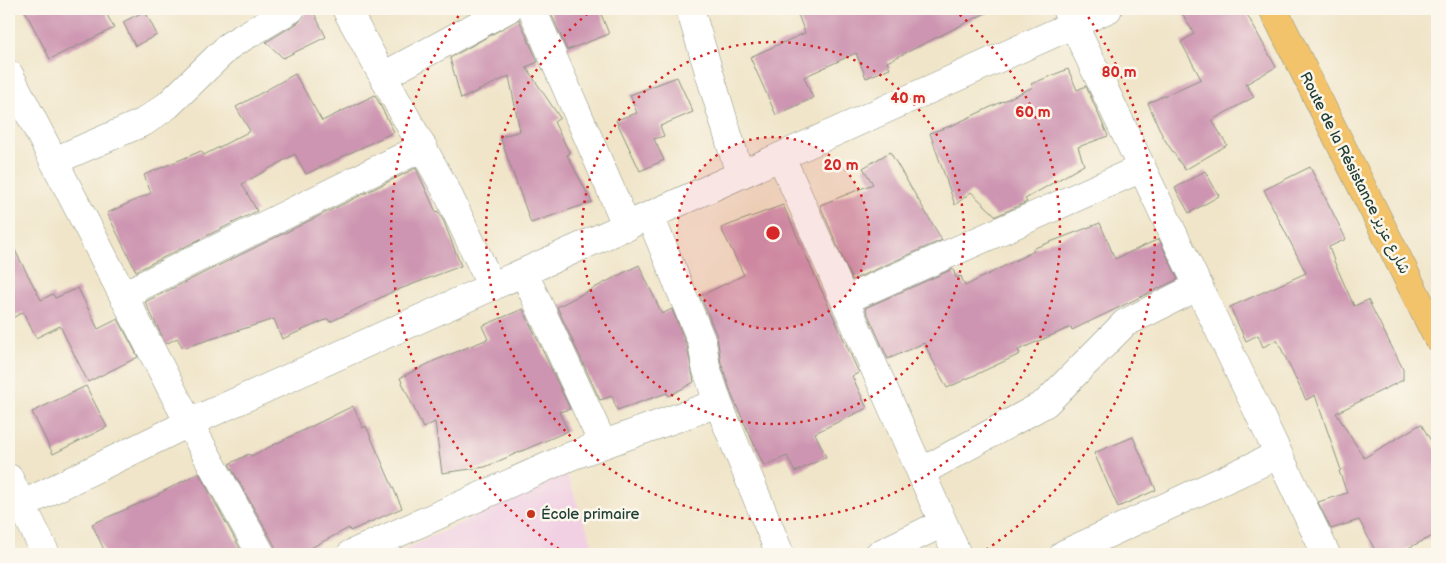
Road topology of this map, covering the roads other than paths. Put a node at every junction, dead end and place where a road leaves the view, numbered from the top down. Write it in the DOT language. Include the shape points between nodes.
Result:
graph roads {
  1 [pos="291,9"];
  2 [pos="346,9"];
  3 [pos="508,9"];
  4 [pos="532,9"];
  5 [pos="1108,9"];
  6 [pos="1273,9"];
  7 [pos="695,10"];
  8 [pos="1070,16"];
  9 [pos="9,74"];
  10 [pos="383,76"];
  11 [pos="423,147"];
  12 [pos="781,156"];
  13 [pos="54,161"];
  14 [pos="1142,168"];
  15 [pos="740,176"];
  16 [pos="638,222"];
  17 [pos="524,273"];
  18 [pos="1199,286"];
  19 [pos="492,287"];
  20 [pos="123,295"];
  21 [pos="844,300"];
  22 [pos="1437,337"];
  23 [pos="718,403"];
  24 [pos="189,423"];
  25 [pos="603,444"];
  26 [pos="1278,455"];
  27 [pos="921,472"];
  28 [pos="9,478"];
  29 [pos="15,508"];
  30 [pos="944,523"];
  31 [pos="46,554"];
  32 [pos="261,554"];
  33 [pos="351,554"];
  34 [pos="780,554"];
  35 [pos="879,554"];
  36 [pos="957,554"];
  37 [pos="1064,554"];
  38 [pos="1326,554"];
  1 -- 13 [label="street" via="230,45 168,105 144,122"];
  2 -- 10 [label="street"];
  3 -- 10 [label="street"];
  4 -- 16 [label="street"];
  5 -- 8 [label="street"];
  6 -- 22 [label="main road, Route de la Résistance شارع عزيز"];
  7 -- 15 [label="street"];
  8 -- 12 [label="street"];
  8 -- 14 [label="street"];
  9 -- 13 [label="street"];
  10 -- 11 [label="street"];
  11 -- 19 [label="street"];
  11 -- 20 [label="street"];
  12 -- 15 [label="street"];
  12 -- 21 [label="street"];
  13 -- 20 [label="street"];
  14 -- 18 [label="street"];
  14 -- 21 [label="street"];
  15 -- 16 [label="street"];
  16 -- 17 [label="street"];
  16 -- 23 [label="street" via="702,342 706,368"];
  17 -- 19 [label="street"];
  17 -- 25 [label="street"];
  18 -- 26 [label="street"];
  18 -- 27 [label="street" via="1125,323 1046,403"];
  19 -- 24 [label="street"];
  20 -- 24 [label="street"];
  21 -- 27 [label="street"];
  23 -- 25 [label="street"];
  23 -- 34 [label="street"];
  24 -- 29 [label="street"];
  24 -- 32 [label="street"];
  25 -- 33 [label="street"];
  26 -- 37 [label="street"];
  26 -- 38 [label="street"];
  27 -- 30 [label="street"];
  28 -- 29 [label="street"];
  29 -- 31 [label="street"];
  30 -- 35 [label="street"];
  30 -- 36 [label="street"];
}
